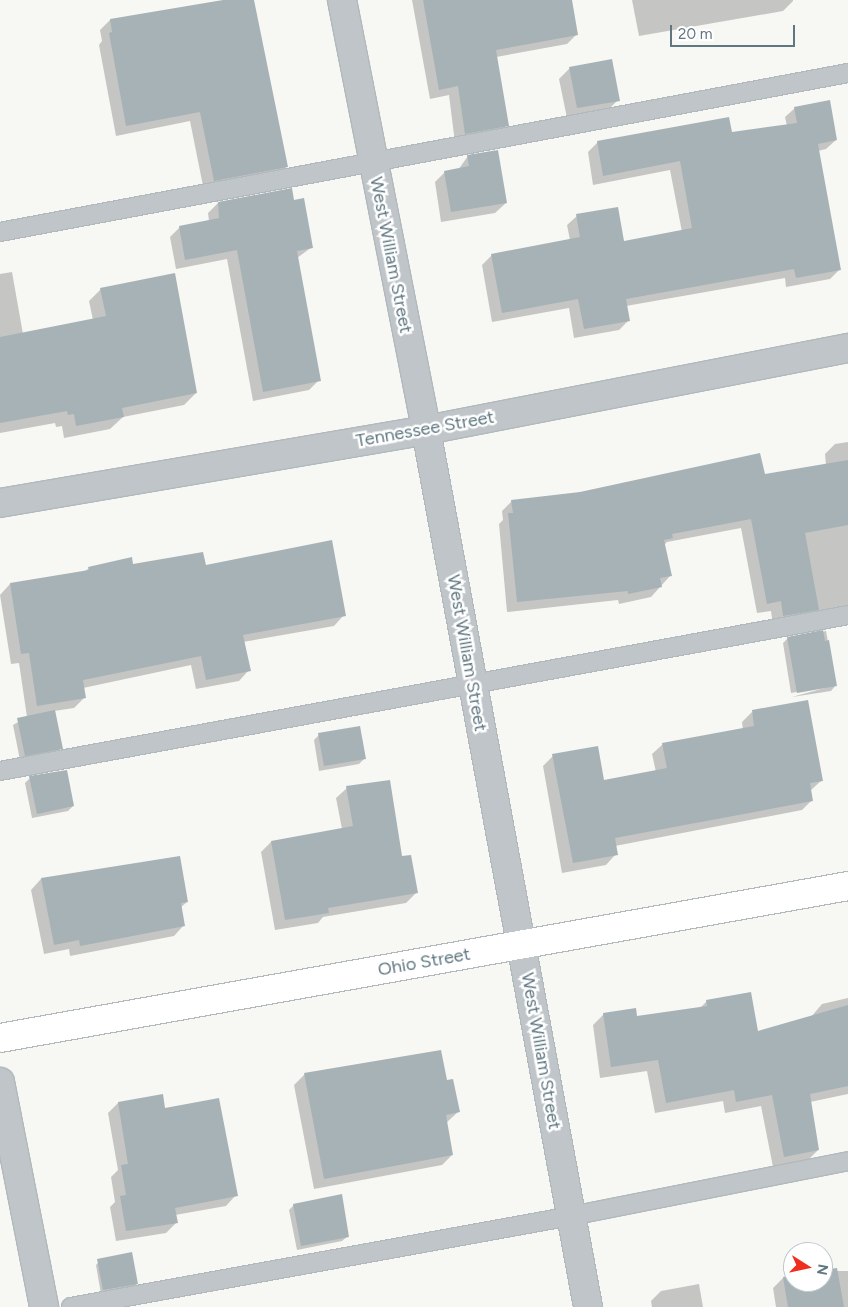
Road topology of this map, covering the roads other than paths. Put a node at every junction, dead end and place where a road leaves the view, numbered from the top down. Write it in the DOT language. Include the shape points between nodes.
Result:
graph roads {
  1 [pos="342,0"];
  2 [pos="848,73"];
  3 [pos="373,161"];
  4 [pos="0,232"];
  5 [pos="848,348"];
  6 [pos="426,430"];
  7 [pos="0,503"];
  8 [pos="848,615"];
  9 [pos="472,684"];
  10 [pos="0,771"];
  11 [pos="848,886"];
  12 [pos="522,945"];
  13 [pos="0,1038"];
  14 [pos="0,1082"];
  15 [pos="848,1162"];
  16 [pos="571,1216"];
  17 [pos="44,1307"];
  18 [pos="71,1307"];
  19 [pos="588,1307"];
  1 -- 3 [label="street, West William Street"];
  2 -- 3 [label="lane"];
  3 -- 4 [label="lane"];
  3 -- 6 [label="street, West William Street"];
  5 -- 6 [label="street, Tennessee Street"];
  6 -- 7 [label="street, Tennessee Street"];
  6 -- 9 [label="street, West William Street"];
  8 -- 9 [label="lane"];
  9 -- 10 [label="lane"];
  9 -- 12 [label="street, West William Street"];
  11 -- 12 [label="street, Ohio Street"];
  12 -- 13 [label="street, Ohio Street"];
  12 -- 16 [label="street, West William Street"];
  14 -- 17 [label="street"];
  15 -- 16 [label="lane"];
  16 -- 18 [label="lane"];
  16 -- 19 [label="street, West William Street"];
}
